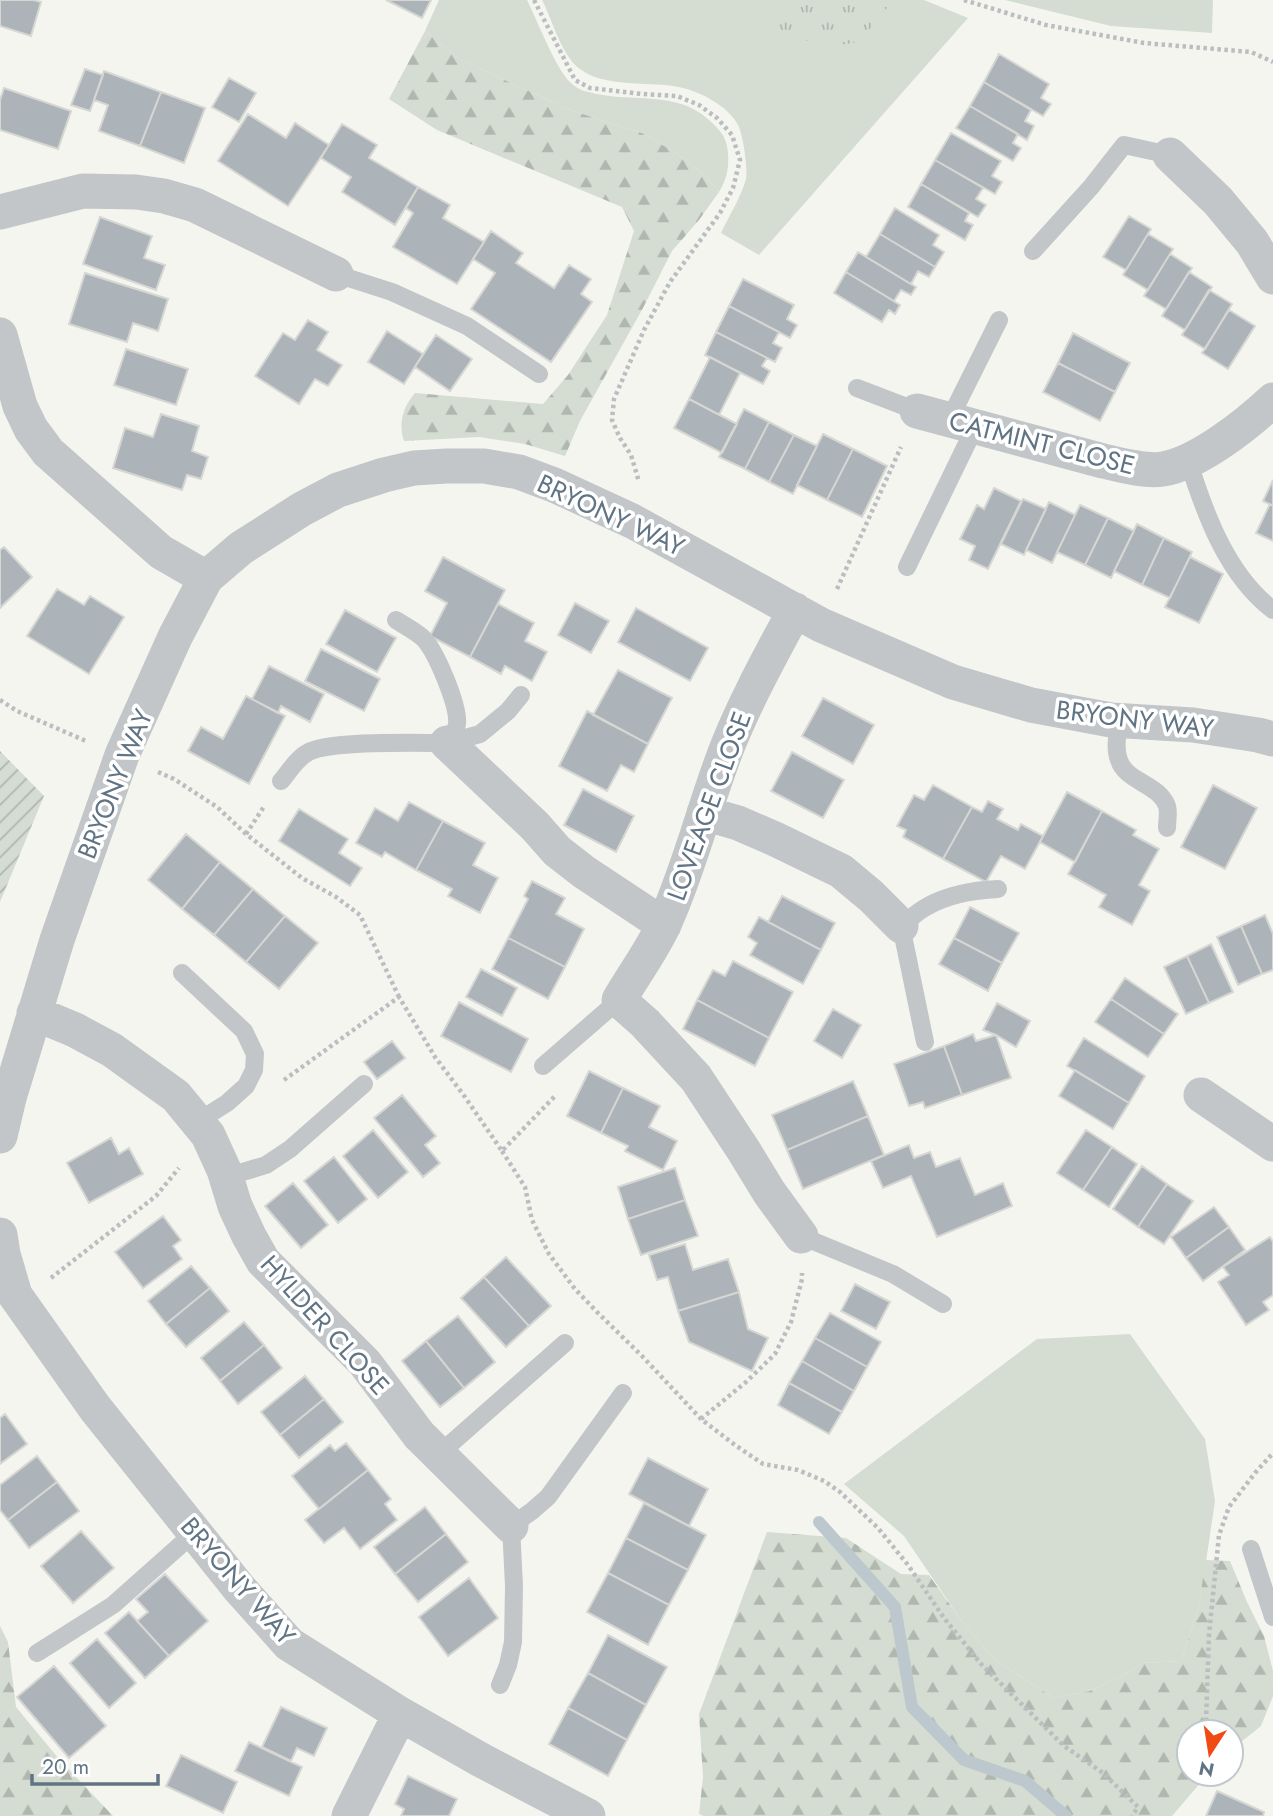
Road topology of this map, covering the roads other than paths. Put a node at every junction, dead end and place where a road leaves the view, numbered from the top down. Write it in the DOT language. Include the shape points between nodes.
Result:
graph roads {
  1 [pos="1170,155"];
  2 [pos="0,212"];
  3 [pos="1033,251"];
  4 [pos="336,274"];
  5 [pos="1273,277"];
  6 [pos="999,320"];
  7 [pos="0,335"];
  8 [pos="539,374"];
  9 [pos="857,388"];
  10 [pos="1273,400"];
  11 [pos="947,419"];
  12 [pos="1188,460"];
  13 [pos="908,567"];
  14 [pos="205,578"];
  15 [pos="1273,610"];
  16 [pos="808,618"];
  17 [pos="396,620"];
  18 [pos="521,695"];
  19 [pos="1120,720"];
  20 [pos="1273,739"];
  21 [pos="447,743"];
  22 [pos="281,781"];
  23 [pos="704,813"];
  24 [pos="1167,828"];
  25 [pos="998,889"];
  26 [pos="664,925"];
  27 [pos="901,926"];
  28 [pos="182,973"];
  29 [pos="619,1000"];
  30 [pos="34,1013"];
  31 [pos="925,1042"];
  32 [pos="543,1066"];
  33 [pos="364,1084"];
  34 [pos="1201,1095"];
  35 [pos="202,1128"];
  36 [pos="0,1136"];
  37 [pos="1273,1144"];
  38 [pos="226,1177"];
  39 [pos="801,1236"];
  40 [pos="6,1266"];
  41 [pos="943,1304"];
  42 [pos="565,1343"];
  43 [pos="623,1393"];
  44 [pos="439,1454"];
  45 [pos="512,1525"];
  46 [pos="194,1533"];
  47 [pos="1251,1549"];
  48 [pos="1273,1617"];
  49 [pos="37,1653"];
  50 [pos="500,1685"];
  51 [pos="400,1714"];
  52 [pos="349,1816"];
  53 [pos="588,1816"];
  1 -- 3 [label="lane" via="1124,145"];
  1 -- 5 [label="street" via="1218,201 1252,242"];
  2 -- 4 [label="street" via="83,191 164,196 195,205"];
  4 -- 8 [label="lane" via="392,292 467,326"];
  6 -- 11 [label="lane"];
  7 -- 14 [label="street" via="20,406 48,452 161,552"];
  9 -- 11 [label="lane"];
  10 -- 12 [label="street, CATMINT CLOSE" via="1252,420"];
  11 -- 12 [label="street, CATMINT CLOSE" via="1132,467 1162,469"];
  11 -- 13 [label="lane"];
  12 -- 15 [label="lane" via="1228,556 1244,583"];
  14 -- 16 [label="street, BRYONY WAY" via="241,548 338,489 414,468 484,467 519,472 632,521"];
  14 -- 30 [label="street, BRYONY WAY" via="122,755"];
  16 -- 19 [label="street, BRYONY WAY" via="953,682 1031,705"];
  16 -- 23 [label="street, LOVEAGE CLOSE" via="753,688"];
  17 -- 21 [label="lane" via="425,640 437,661 456,709 455,731"];
  18 -- 21 [label="lane" via="480,734"];
  19 -- 20 [label="street, BRYONY WAY"];
  19 -- 24 [label="lane" via="1119,760 1126,771 1161,794 1168,808"];
  21 -- 22 [label="lane" via="319,748 307,752"];
  21 -- 26 [label="street" via="557,851"];
  23 -- 26 [label="street, LOVEAGE CLOSE"];
  23 -- 27 [label="street" via="738,823 841,871"];
  25 -- 27 [label="lane" via="978,890 928,906"];
  26 -- 29 [label="street, LOVEAGE CLOSE"];
  27 -- 31 [label="lane"];
  28 -- 35 [label="lane" via="244,1031 255,1054 246,1086"];
  29 -- 32 [label="lane"];
  29 -- 39 [label="street" via="696,1078"];
  30 -- 35 [label="street, HYLDER CLOSE" via="112,1049 176,1097"];
  30 -- 36 [label="street, BRYONY WAY"];
  33 -- 38 [label="lane" via="290,1149 266,1164"];
  34 -- 37 [label="street"];
  35 -- 38 [label="street, HYLDER CLOSE"];
  38 -- 44 [label="street, HYLDER CLOSE" via="263,1261 365,1363 419,1435"];
  39 -- 41 [label="lane" via="893,1274"];
  40 -- 46 [label="street, BRYONY WAY" via="95,1408"];
  42 -- 44 [label="lane"];
  43 -- 45 [label="lane" via="548,1497"];
  44 -- 45 [label="street, HYLDER CLOSE"];
  45 -- 50 [label="lane" via="513,1642"];
  46 -- 49 [label="lane" via="113,1605"];
  46 -- 51 [label="street, BRYONY WAY" via="289,1644"];
  47 -- 48 [label="lane"];
  51 -- 52 [label="street"];
  51 -- 53 [label="street, BRYONY WAY"];
}
